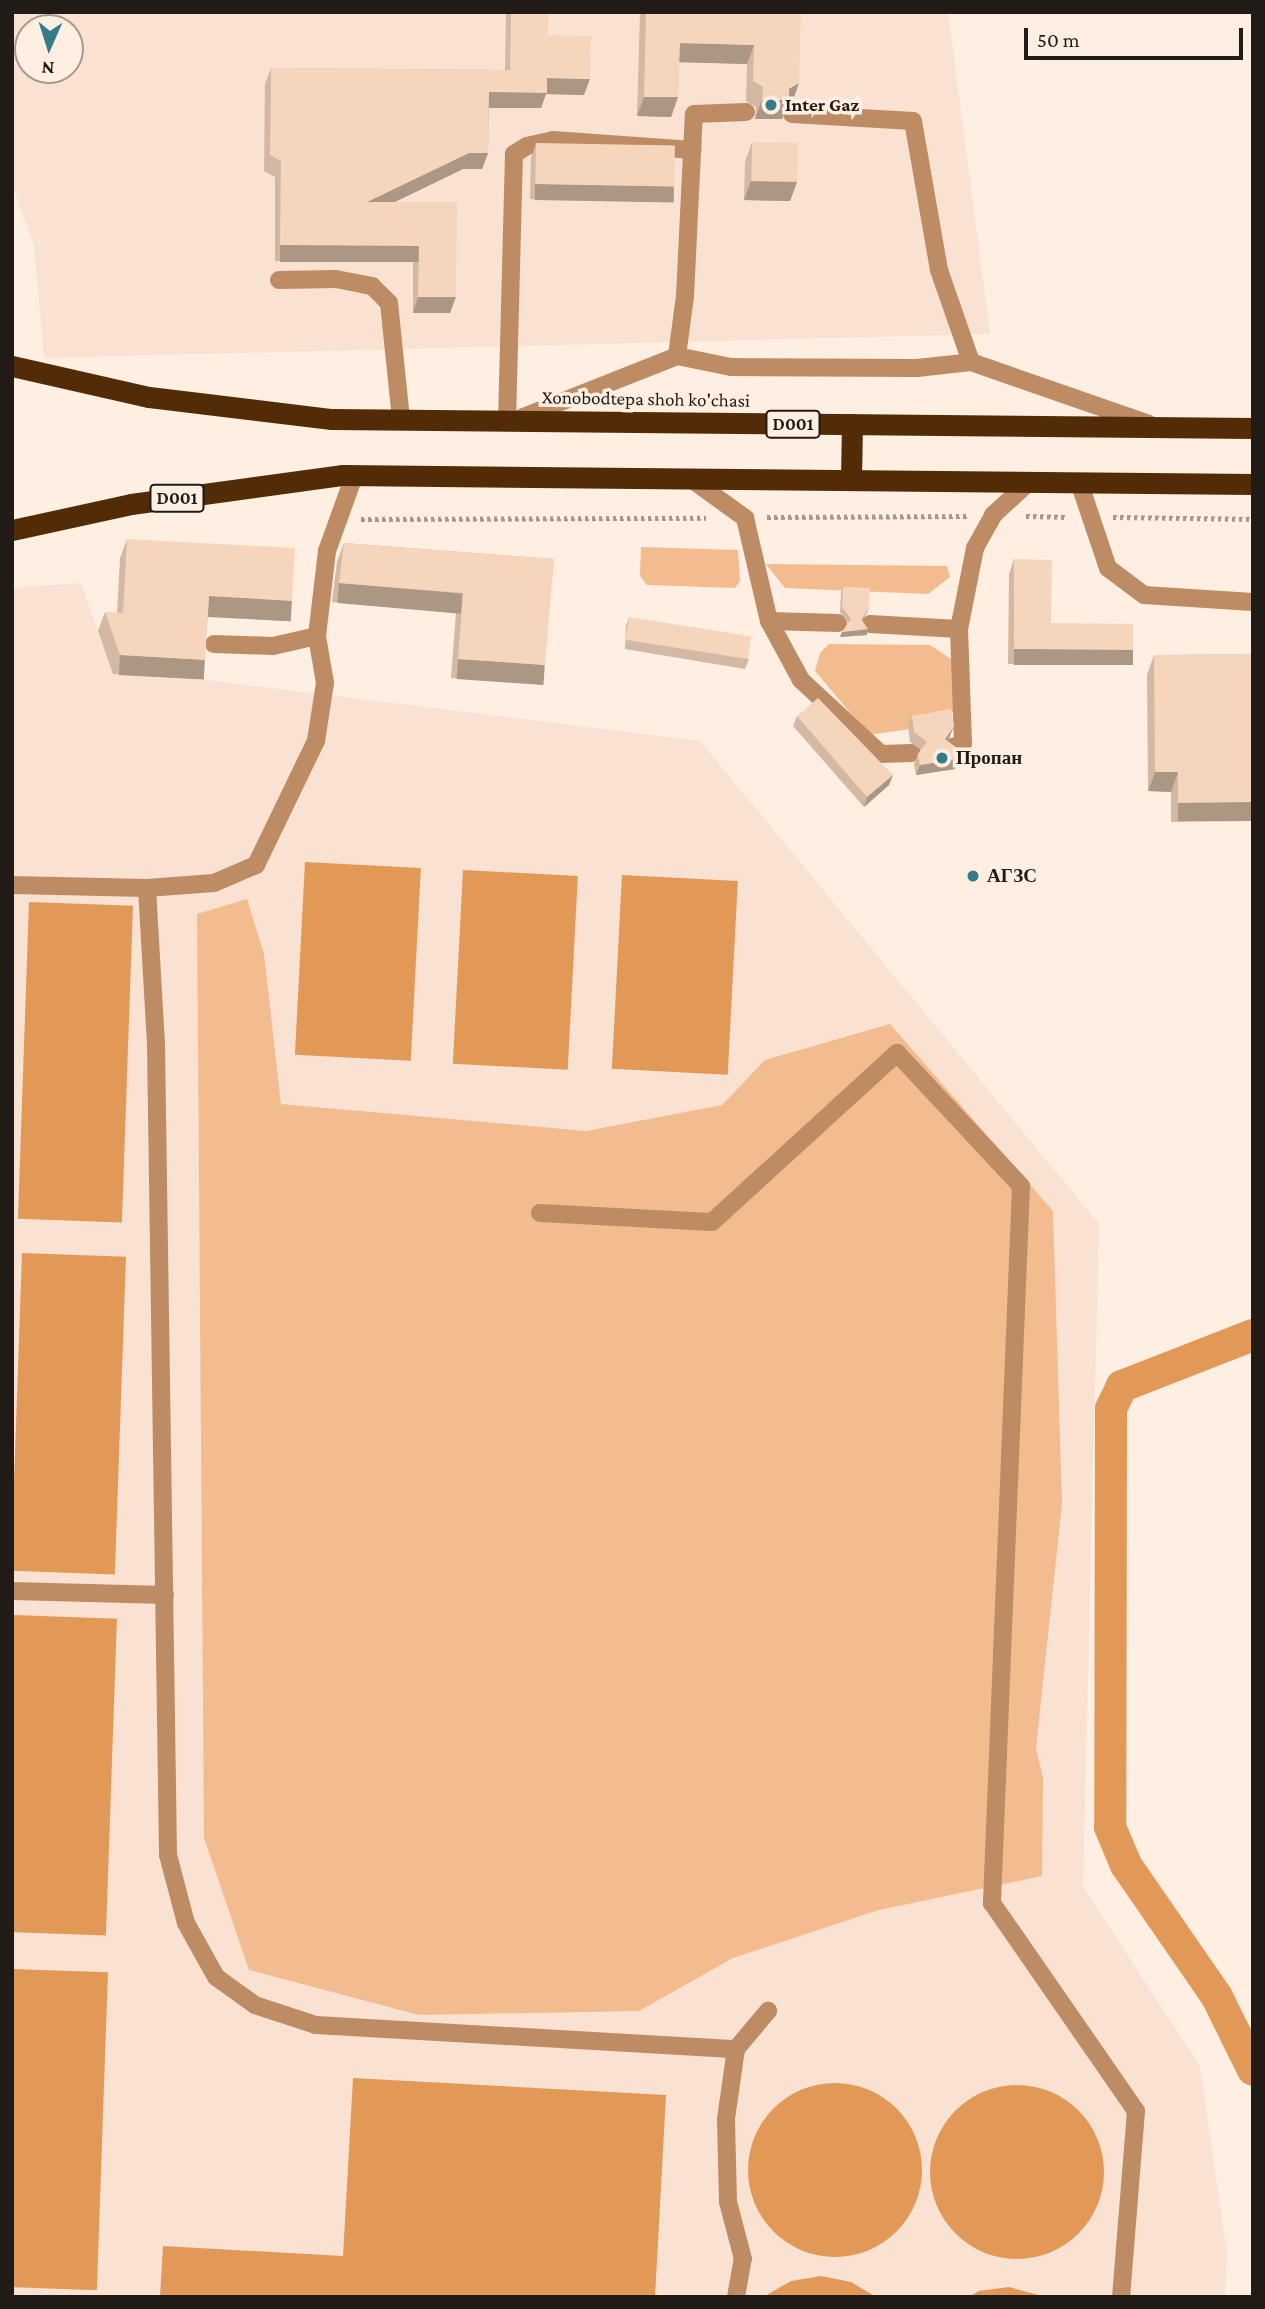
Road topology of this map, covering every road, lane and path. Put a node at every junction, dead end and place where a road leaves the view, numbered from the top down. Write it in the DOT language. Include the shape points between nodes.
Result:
graph roads {
  1 [pos="746,112"];
  2 [pos="792,114"];
  3 [pos="692,150"];
  4 [pos="279,280"];
  5 [pos="677,356"];
  6 [pos="971,362"];
  7 [pos="12,366"];
  8 [pos="401,419"];
  9 [pos="510,421"];
  10 [pos="852,424"];
  11 [pos="1159,427"];
  12 [pos="1253,428"];
  13 [pos="349,476"];
  14 [pos="691,479"];
  15 [pos="851,480"];
  16 [pos="1030,482"];
  17 [pos="1079,482"];
  18 [pos="1253,484"];
  19 [pos="993,516"];
  20 [pos="745,517"];
  21 [pos="1091,517"];
  22 [pos="339,519"];
  23 [pos="1253,519"];
  24 [pos="12,530"];
  25 [pos="1253,602"];
  26 [pos="769,621"];
  27 [pos="838,623"];
  28 [pos="870,624"];
  29 [pos="959,629"];
  30 [pos="317,636"];
  31 [pos="214,644"];
  32 [pos="952,747"];
  33 [pos="912,753"];
  34 [pos="12,885"];
  35 [pos="147,888"];
  36 [pos="540,1213"];
  37 [pos="12,1591"];
  38 [pos="165,1595"];
  39 [pos="768,2011"];
  40 [pos="736,2049"];
  41 [pos="736,2297"];
  42 [pos="1121,2297"];
  1 -- 3 [label="lane" via="694,114"];
  2 -- 6 [label="lane" via="913,121 939,270"];
  3 -- 5 [label="lane"];
  3 -- 9 [label="lane" via="553,140 514,154"];
  4 -- 8 [label="lane" via="336,279 372,286 389,303"];
  5 -- 6 [label="lane" via="731,367 917,368"];
  5 -- 9 [label="lane"];
  6 -- 11 [label="lane"];
  7 -- 8 [label="highway, Xonobodtepa shoh ko'chasi / D001" via="149,397 332,419"];
  8 -- 9 [label="highway, Xonobodtepa shoh ko'chasi / D001"];
  9 -- 10 [label="highway, Xonobodtepa shoh ko'chasi / D001"];
  10 -- 11 [label="highway, Xonobodtepa shoh ko'chasi / D001"];
  10 -- 15 [label="highway"];
  11 -- 12 [label="highway, Xonobodtepa shoh ko'chasi / D001"];
  13 -- 14 [label="highway, D001"];
  13 -- 22 [label="lane"];
  13 -- 24 [label="highway, D001" via="131,504"];
  14 -- 15 [label="highway, D001"];
  14 -- 20 [label="lane"];
  15 -- 16 [label="highway, D001"];
  16 -- 17 [label="highway, D001"];
  16 -- 19 [label="lane"];
  17 -- 18 [label="highway, D001"];
  17 -- 21 [label="lane"];
  19 -- 20 [label="path"];
  19 -- 21 [label="path"];
  19 -- 29 [label="lane" via="975,548"];
  20 -- 22 [label="path"];
  20 -- 26 [label="lane"];
  21 -- 23 [label="path"];
  21 -- 25 [label="lane" via="1108,568 1144,595"];
  22 -- 30 [label="lane" via="327,551"];
  26 -- 27 [label="lane"];
  26 -- 33 [label="lane" via="811,690 881,754"];
  28 -- 29 [label="lane"];
  29 -- 32 [label="lane" via="963,744"];
  30 -- 31 [label="lane" via="273,646"];
  30 -- 35 [label="lane" via="325,682 316,741 256,865 214,883"];
  34 -- 35 [label="lane"];
  35 -- 38 [label="lane" via="156,1045"];
  36 -- 42 [label="lane" via="712,1222 897,1052 1021,1186 992,1903 1136,2111"];
  37 -- 38 [label="lane"];
  38 -- 40 [label="lane" via="168,1856 186,1923 216,1977 255,2005 316,2025"];
  39 -- 40 [label="lane"];
  40 -- 41 [label="lane" via="726,2119 728,2202 743,2259"];
}
